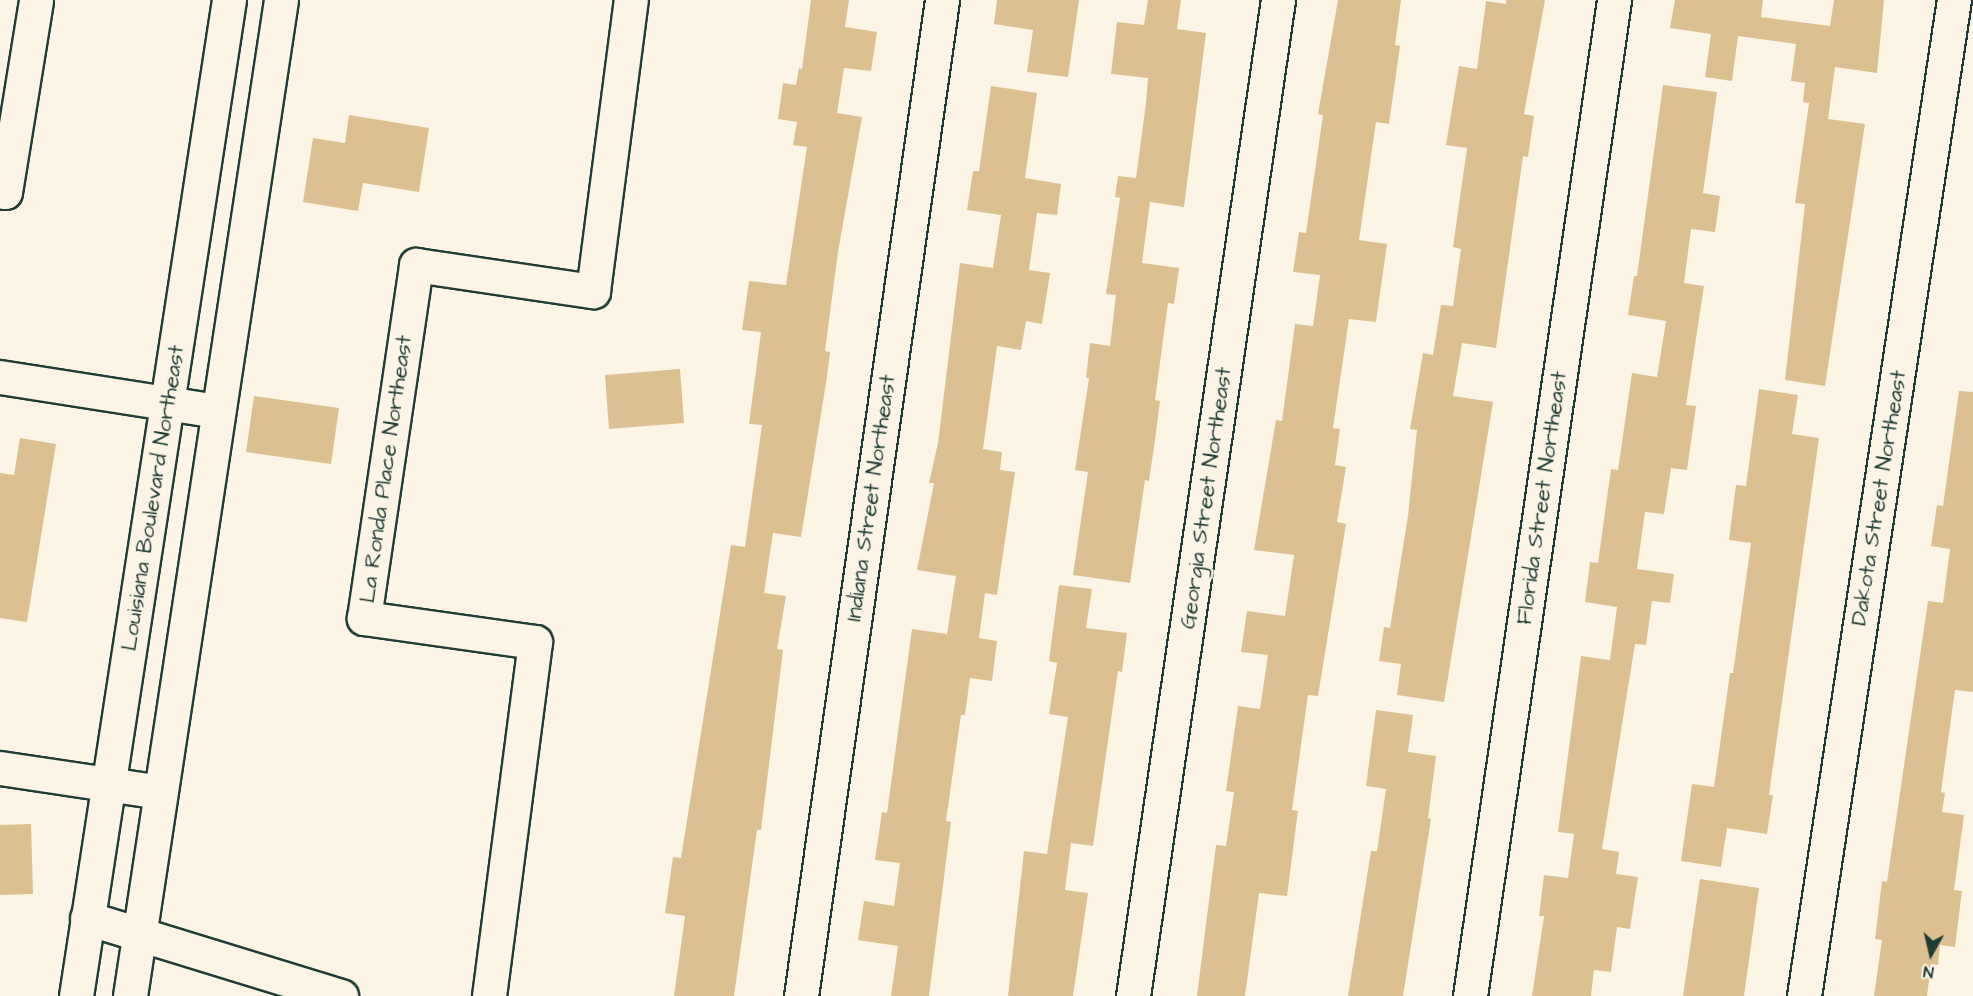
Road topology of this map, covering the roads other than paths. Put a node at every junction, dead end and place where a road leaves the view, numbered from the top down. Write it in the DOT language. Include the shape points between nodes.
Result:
graph roads {
  1 [pos="36,0"];
  2 [pos="229,0"];
  3 [pos="280,0"];
  4 [pos="631,0"];
  5 [pos="942,0"];
  6 [pos="1278,0"];
  7 [pos="1614,0"];
  8 [pos="1954,0"];
  9 [pos="2,192"];
  10 [pos="0,377"];
  11 [pos="168,404"];
  12 [pos="218,411"];
  13 [pos="0,768"];
  14 [pos="109,784"];
  15 [pos="160,792"];
  16 [pos="87,918"];
  17 [pos="139,935"];
  18 [pos="76,996"];
  19 [pos="130,996"];
  20 [pos="341,996"];
  21 [pos="489,996"];
  22 [pos="801,996"];
  23 [pos="1133,996"];
  24 [pos="1470,996"];
  25 [pos="1804,996"];
  1 -- 9 [label="street"];
  2 -- 11 [label="street, Louisiana Boulevard Northeast"];
  3 -- 12 [label="street"];
  4 -- 21 [label="street, La Ronda Place Northeast" via="593,291 416,265 364,618 535,642"];
  5 -- 22 [label="street, Indiana Street Northeast"];
  6 -- 23 [label="street, Georgia Street Northeast"];
  7 -- 24 [label="street, Florida Street Northeast"];
  8 -- 25 [label="street, Dakota Street Northeast"];
  10 -- 11 [label="street"];
  11 -- 12 [label="street"];
  11 -- 14 [label="street, Louisiana Boulevard Northeast"];
  12 -- 15 [label="street"];
  13 -- 14 [label="street"];
  14 -- 15 [label="street"];
  14 -- 16 [label="street, Louisiana Boulevard Northeast"];
  15 -- 17 [label="street"];
  16 -- 17 [label="street"];
  16 -- 18 [label="street, Louisiana Boulevard Northeast"];
  17 -- 19 [label="street"];
  17 -- 20 [label="street"];
}
